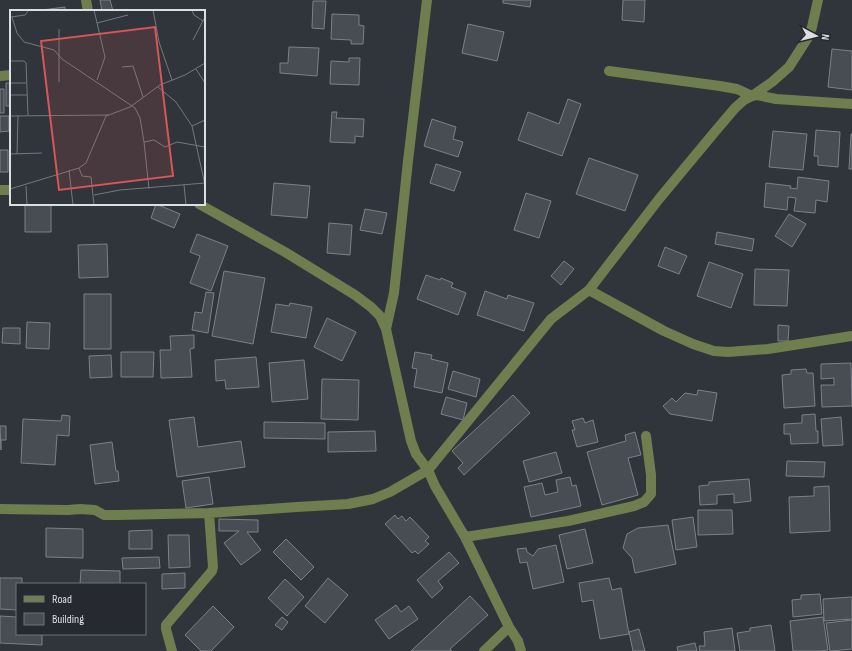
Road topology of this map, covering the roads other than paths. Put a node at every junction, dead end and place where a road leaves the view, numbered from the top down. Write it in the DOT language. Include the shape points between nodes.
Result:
graph roads {
  1 [pos="86,0"];
  2 [pos="427,0"];
  3 [pos="818,0"];
  4 [pos="88,10"];
  5 [pos="609,71"];
  6 [pos="752,96"];
  7 [pos="852,104"];
  8 [pos="201,205"];
  9 [pos="588,290"];
  10 [pos="386,329"];
  11 [pos="852,336"];
  12 [pos="646,436"];
  13 [pos="428,470"];
  14 [pos="0,509"];
  15 [pos="209,513"];
  16 [pos="464,537"];
  17 [pos="509,627"];
  18 [pos="172,651"];
  19 [pos="484,651"];
  20 [pos="521,651"];
  1 -- 4 [label="street"];
  2 -- 10 [label="street" via="394,293"];
  3 -- 6 [label="street" via="807,39 789,67"];
  5 -- 6 [label="street" via="720,86 737,89"];
  6 -- 7 [label="street"];
  6 -- 9 [label="street" via="735,108 713,134"];
  8 -- 10 [label="street" via="355,295 380,316"];
  9 -- 11 [label="street" via="664,331 714,351 768,349"];
  9 -- 13 [label="street" via="551,318"];
  10 -- 13 [label="street" via="411,441 416,454"];
  12 -- 16 [label="street" via="651,494 644,502 568,521"];
  13 -- 15 [label="street" via="390,492 373,499 348,504"];
  13 -- 16 [label="street"];
  14 -- 15 [label="street" via="80,509 95,510 104,514"];
  15 -- 18 [label="street" via="212,571 166,625"];
  16 -- 17 [label="street"];
  17 -- 19 [label="street"];
  17 -- 20 [label="street"];
}
